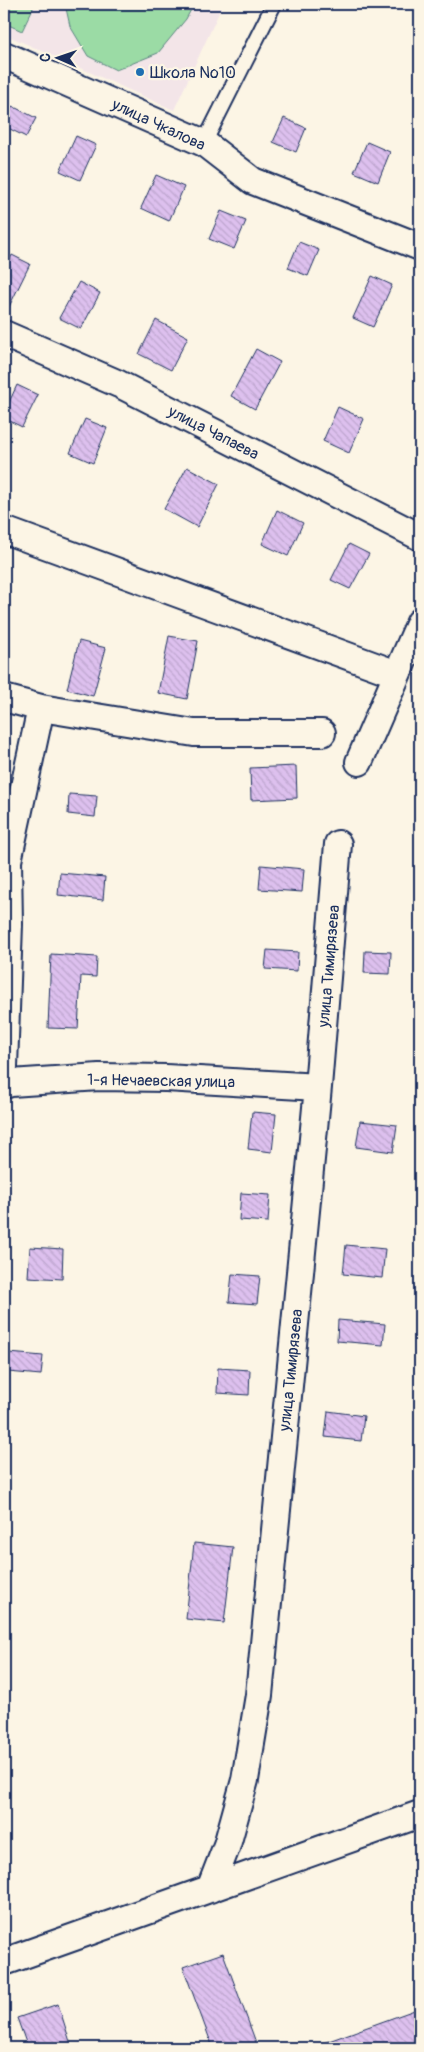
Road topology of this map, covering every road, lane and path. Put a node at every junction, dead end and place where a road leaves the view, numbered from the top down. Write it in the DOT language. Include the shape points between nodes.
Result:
graph roads {
  1 [pos="274,4"];
  2 [pos="4,55"];
  3 [pos="204,143"];
  4 [pos="420,247"];
  5 [pos="4,334"];
  6 [pos="4,530"];
  7 [pos="420,537"];
  8 [pos="420,622"];
  9 [pos="397,674"];
  10 [pos="4,698"];
  11 [pos="40,708"];
  12 [pos="322,732"];
  13 [pos="359,762"];
  14 [pos="338,844"];
  15 [pos="6,861"];
  16 [pos="4,1067"];
  17 [pos="4,1085"];
  18 [pos="318,1087"];
  19 [pos="420,1814"];
  20 [pos="210,1889"];
  21 [pos="4,1962"];
  1 -- 3 [label="lane"];
  2 -- 3 [label="street, улица Чкалова"];
  3 -- 4 [label="street, улица Чкалова" via="253,181"];
  5 -- 7 [label="street, улица Чапаева" via="119,384"];
  6 -- 9 [label="street"];
  8 -- 9 [label="street"];
  9 -- 13 [label="street"];
  10 -- 11 [label="street"];
  11 -- 12 [label="street" via="194,733"];
  11 -- 15 [label="street"];
  14 -- 18 [label="street, улица Тимирязева"];
  15 -- 16 [label="street" via="9,924"];
  17 -- 18 [label="street, 1-я Нечаевская улица" via="98,1077"];
  18 -- 20 [label="street, улица Тимирязева" via="258,1695 246,1780 228,1845"];
  19 -- 20 [label="street"];
  20 -- 21 [label="street"];
}
